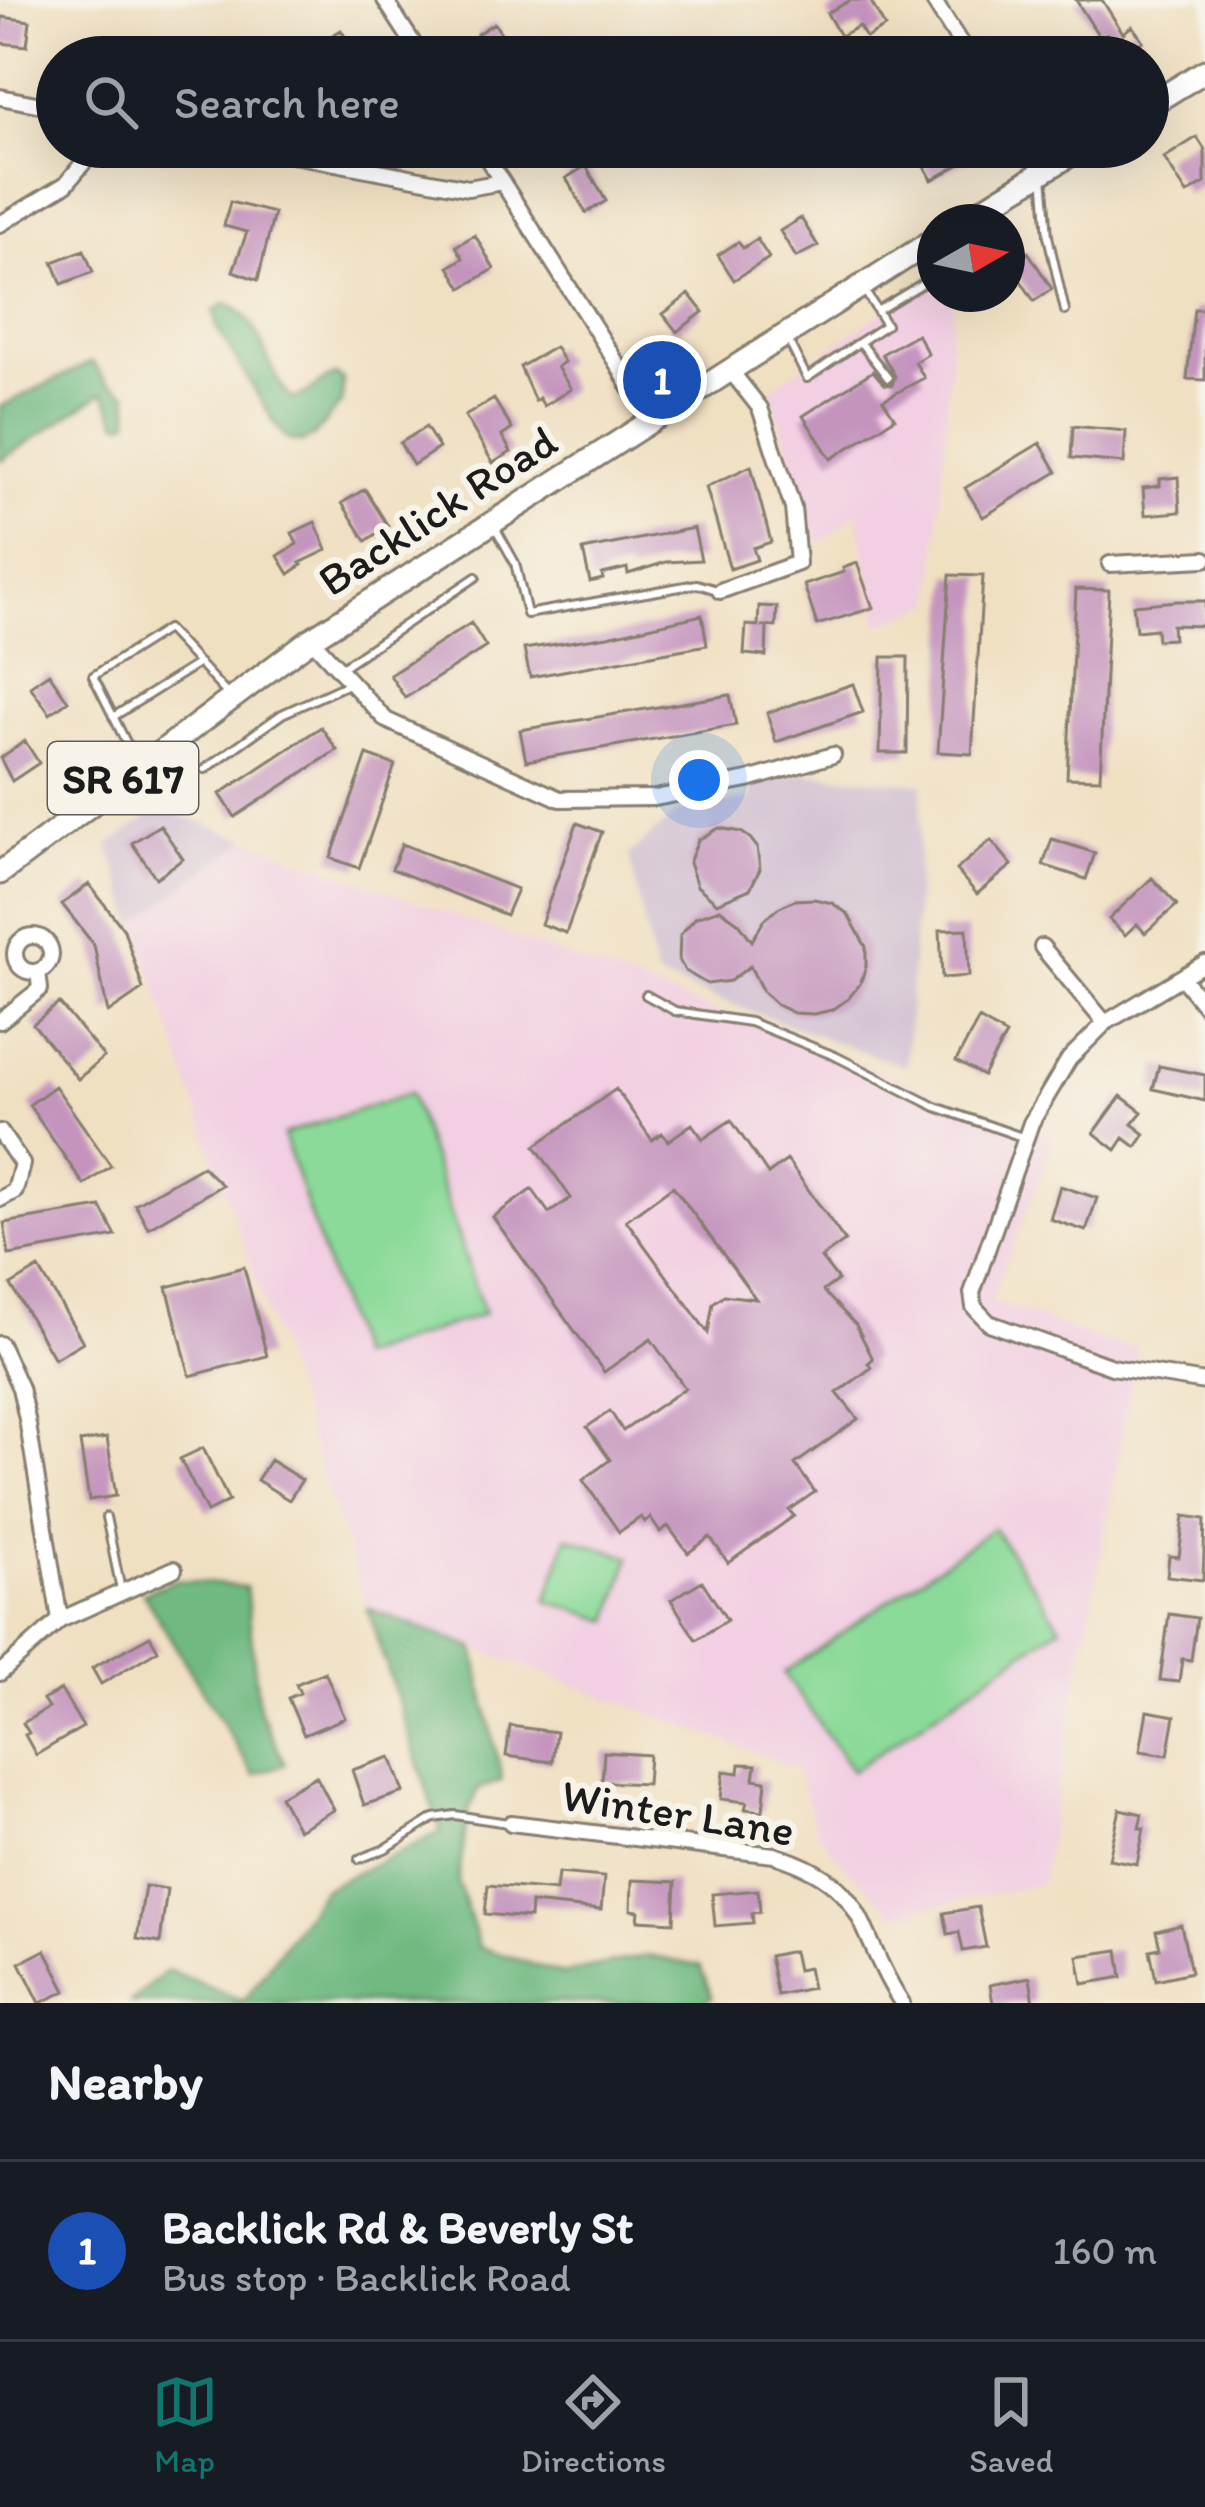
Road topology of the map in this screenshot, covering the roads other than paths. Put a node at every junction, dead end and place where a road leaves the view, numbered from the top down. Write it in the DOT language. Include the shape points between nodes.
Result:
graph roads {
  1 [pos="386,0"];
  2 [pos="933,0"];
  3 [pos="409,36"];
  4 [pos="956,36"];
  5 [pos="1205,71"];
  6 [pos="1169,93"];
  7 [pos="0,97"];
  8 [pos="36,104"];
  9 [pos="79,168"];
  10 [pos="362,168"];
  11 [pos="493,168"];
  12 [pos="1040,168"];
  13 [pos="1049,168"];
  14 [pos="1043,172"];
  15 [pos="502,182"];
  16 [pos="991,204"];
  17 [pos="0,224"];
  18 [pos="917,257"];
  19 [pos="862,286"];
  20 [pos="917,287"];
  21 [pos="877,311"];
  22 [pos="1065,311"];
  23 [pos="785,335"];
  24 [pos="860,342"];
  25 [pos="730,370"];
  26 [pos="888,378"];
  27 [pos="648,420"];
  28 [pos="491,520"];
  29 [pos="1205,559"];
  30 [pos="1110,564"];
  31 [pos="476,577"];
  32 [pos="721,591"];
  33 [pos="311,639"];
  34 [pos="200,664"];
  35 [pos="339,669"];
  36 [pos="351,682"];
  37 [pos="231,698"];
  38 [pos="113,717"];
  39 [pos="832,755"];
  40 [pos="138,766"];
  41 [pos="206,769"];
  42 [pos="0,873"];
  43 [pos="1042,947"];
  44 [pos="1205,963"];
  45 [pos="38,971"];
  46 [pos="1183,979"];
  47 [pos="646,995"];
  48 [pos="1205,1006"];
  49 [pos="0,1021"];
  50 [pos="1105,1023"];
  51 [pos="0,1132"];
  52 [pos="1025,1139"];
  53 [pos="0,1199"];
  54 [pos="0,1344"];
  55 [pos="1205,1382"];
  56 [pos="106,1517"];
  57 [pos="174,1569"];
  58 [pos="121,1592"];
  59 [pos="60,1620"];
  60 [pos="0,1673"];
  61 [pos="511,1823"];
  62 [pos="359,1859"];
  63 [pos="902,2003"];
  1 -- 3 [label="street"];
  2 -- 4 [label="street"];
  5 -- 6 [label="main road"];
  7 -- 8 [label="street"];
  9 -- 17 [label="street"];
  10 -- 15 [label="street" via="468,188"];
  11 -- 15 [label="street"];
  12 -- 14 [label="street"];
  13 -- 14 [label="main road"];
  14 -- 16 [label="main road"];
  14 -- 22 [label="lane"];
  15 -- 27 [label="street"];
  18 -- 19 [label="main road, Backlick Road / SR 617"];
  19 -- 21 [label="lane"];
  19 -- 23 [label="main road, Backlick Road / SR 617"];
  20 -- 21 [label="lane"];
  21 -- 24 [label="lane" via="886,325"];
  23 -- 24 [label="lane" via="807,378"];
  23 -- 25 [label="main road, Backlick Road / SR 617"];
  24 -- 26 [label="lane"];
  25 -- 27 [label="main road, Backlick Road / SR 617"];
  25 -- 32 [label="street" via="760,408 793,508 798,563"];
  27 -- 28 [label="main road, Backlick Road / SR 617"];
  28 -- 32 [label="lane" via="515,563 527,614 698,584"];
  28 -- 33 [label="main road, Backlick Road / SR 617"];
  29 -- 30 [label="street"];
  31 -- 35 [label="lane"];
  33 -- 35 [label="street"];
  33 -- 37 [label="main road, Backlick Road / SR 617"];
  34 -- 37 [label="lane"];
  34 -- 38 [label="lane"];
  34 -- 38 [label="lane" via="167,628 93,676"];
  35 -- 36 [label="street"];
  36 -- 39 [label="street" via="386,720 560,799 656,798"];
  36 -- 41 [label="lane" via="282,713"];
  37 -- 40 [label="main road, Backlick Road / SR 617"];
  38 -- 40 [label="lane"];
  40 -- 42 [label="main road, Backlick Road / SR 617"];
  43 -- 50 [label="street"];
  44 -- 46 [label="street"];
  45 -- 49 [label="street" via="40,989"];
  46 -- 48 [label="street"];
  46 -- 50 [label="street"];
  47 -- 52 [label="lane" via="675,1011 750,1022"];
  50 -- 52 [label="street" via="1070,1059"];
  51 -- 53 [label="street" via="22,1164 15,1191"];
  52 -- 55 [label="street" via="973,1280 980,1317 1112,1367"];
  54 -- 59 [label="street" via="27,1419"];
  56 -- 58 [label="lane"];
  57 -- 58 [label="street"];
  58 -- 59 [label="street"];
  59 -- 60 [label="street"];
  61 -- 62 [label="lane" via="434,1817"];
  61 -- 63 [label="street, Winter Lane" via="802,1864 856,1907"];
}
